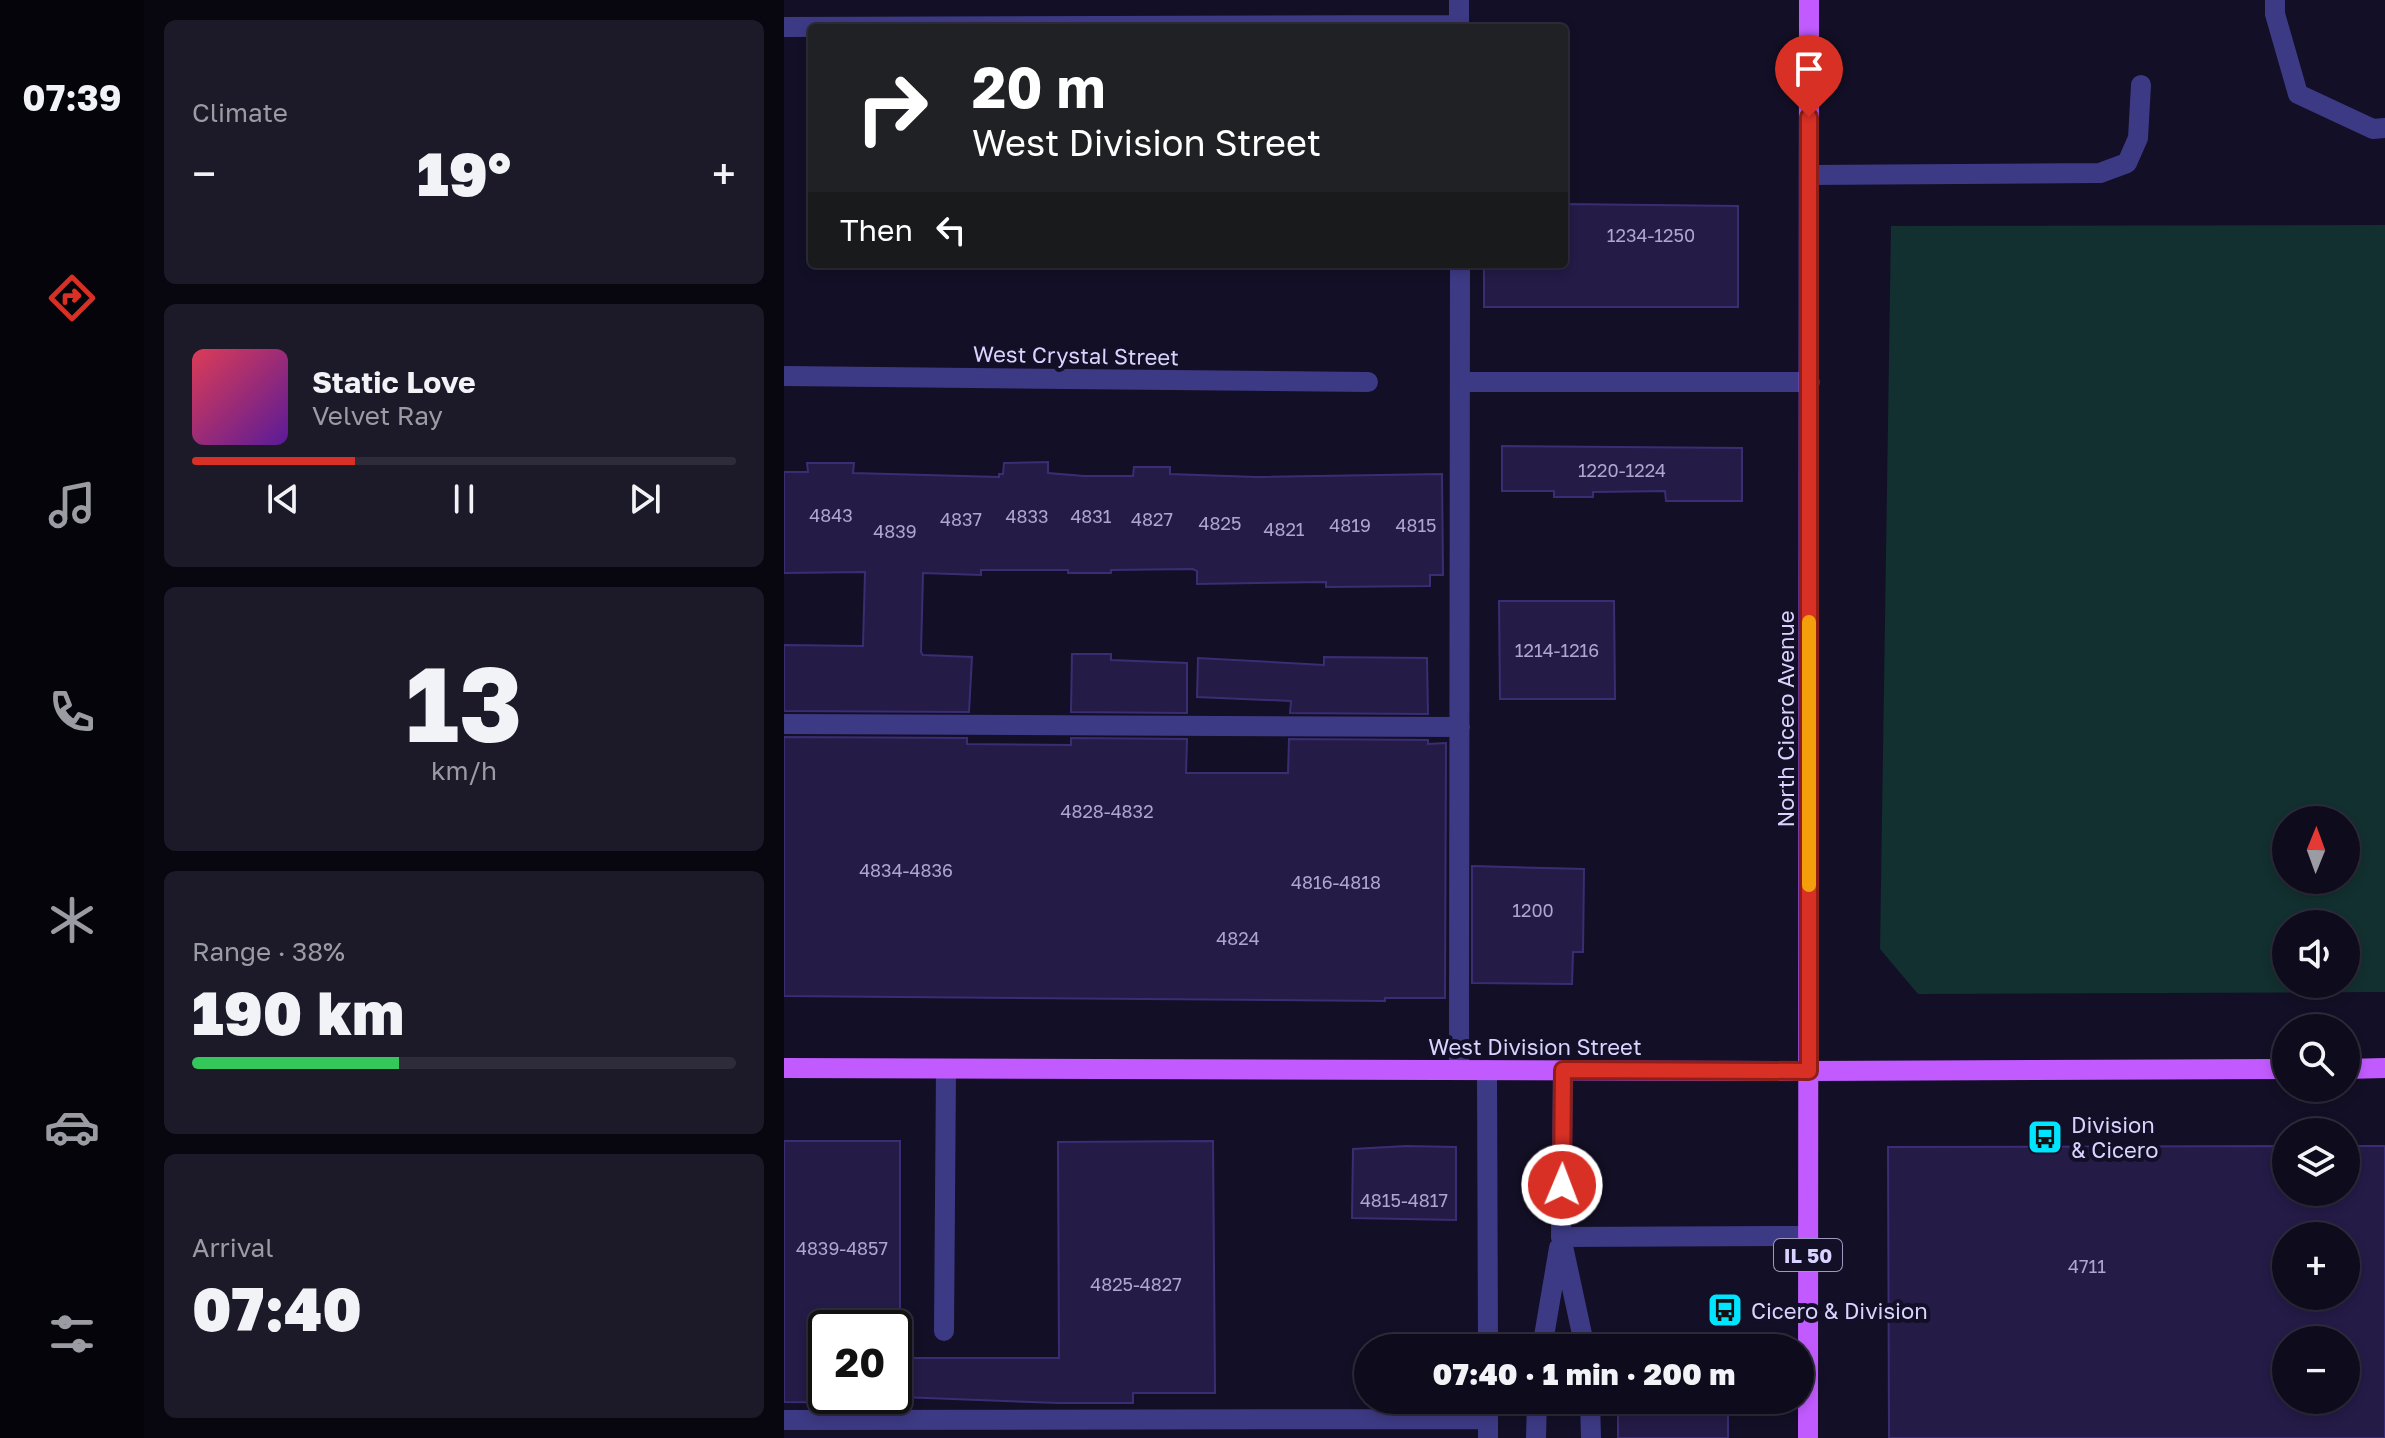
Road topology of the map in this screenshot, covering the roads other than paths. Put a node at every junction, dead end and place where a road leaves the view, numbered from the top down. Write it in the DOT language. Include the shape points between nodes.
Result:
graph roads {
  1 [pos="1459,0"];
  2 [pos="1809,0"];
  3 [pos="2275,0"];
  4 [pos="1459,24"];
  5 [pos="784,27"];
  6 [pos="808,27"];
  7 [pos="2141,85"];
  8 [pos="2385,128"];
  9 [pos="1809,175"];
  10 [pos="1460,268"];
  11 [pos="784,376"];
  12 [pos="1368,382"];
  13 [pos="1460,382"];
  14 [pos="1810,382"];
  15 [pos="784,724"];
  16 [pos="1460,727"];
  17 [pos="784,1068"];
  18 [pos="2385,1068"];
  19 [pos="946,1069"];
  20 [pos="2272,1069"];
  21 [pos="2360,1069"];
  22 [pos="1459,1070"];
  23 [pos="1487,1070"];
  24 [pos="1563,1070"];
  25 [pos="1809,1071"];
  26 [pos="1808,1236"];
  27 [pos="1561,1237"];
  28 [pos="944,1331"];
  29 [pos="1488,1334"];
  30 [pos="1544,1334"];
  31 [pos="1582,1334"];
  32 [pos="1537,1414"];
  33 [pos="1590,1414"];
  34 [pos="1488,1419"];
  35 [pos="784,1420"];
  36 [pos="1536,1438"];
  37 [pos="1591,1438"];
  38 [pos="1808,1438"];
  1 -- 4 [label="street"];
  2 -- 9 [label="main road, North Cicero Avenue / IL 50"];
  3 -- 8 [label="street" via="2298,94 2373,129"];
  5 -- 6 [label="street"];
  7 -- 9 [label="street" via="2138,138 2127,163 2100,173"];
  9 -- 14 [label="main road, North Cicero Avenue / IL 50"];
  10 -- 13 [label="street"];
  11 -- 12 [label="street, West Crystal Street"];
  13 -- 14 [label="street"];
  13 -- 16 [label="street"];
  14 -- 25 [label="main road, North Cicero Avenue / IL 50"];
  15 -- 16 [label="street"];
  16 -- 22 [label="street"];
  17 -- 19 [label="main road, West Division Street"];
  18 -- 21 [label="main road"];
  19 -- 22 [label="main road, West Division Street"];
  19 -- 28 [label="street"];
  20 -- 25 [label="main road, West Division Street"];
  22 -- 23 [label="main road, West Division Street"];
  23 -- 24 [label="main road, West Division Street"];
  23 -- 29 [label="street"];
  24 -- 25 [label="main road, West Division Street"];
  24 -- 27 [label="street"];
  25 -- 26 [label="main road, North Cicero Avenue / IL 50"];
  26 -- 27 [label="street"];
  26 -- 38 [label="main road, North Cicero Avenue / IL 50"];
  27 -- 30 [label="street"];
  27 -- 31 [label="street"];
  32 -- 36 [label="street"];
  33 -- 37 [label="street"];
  34 -- 35 [label="street"];
}
